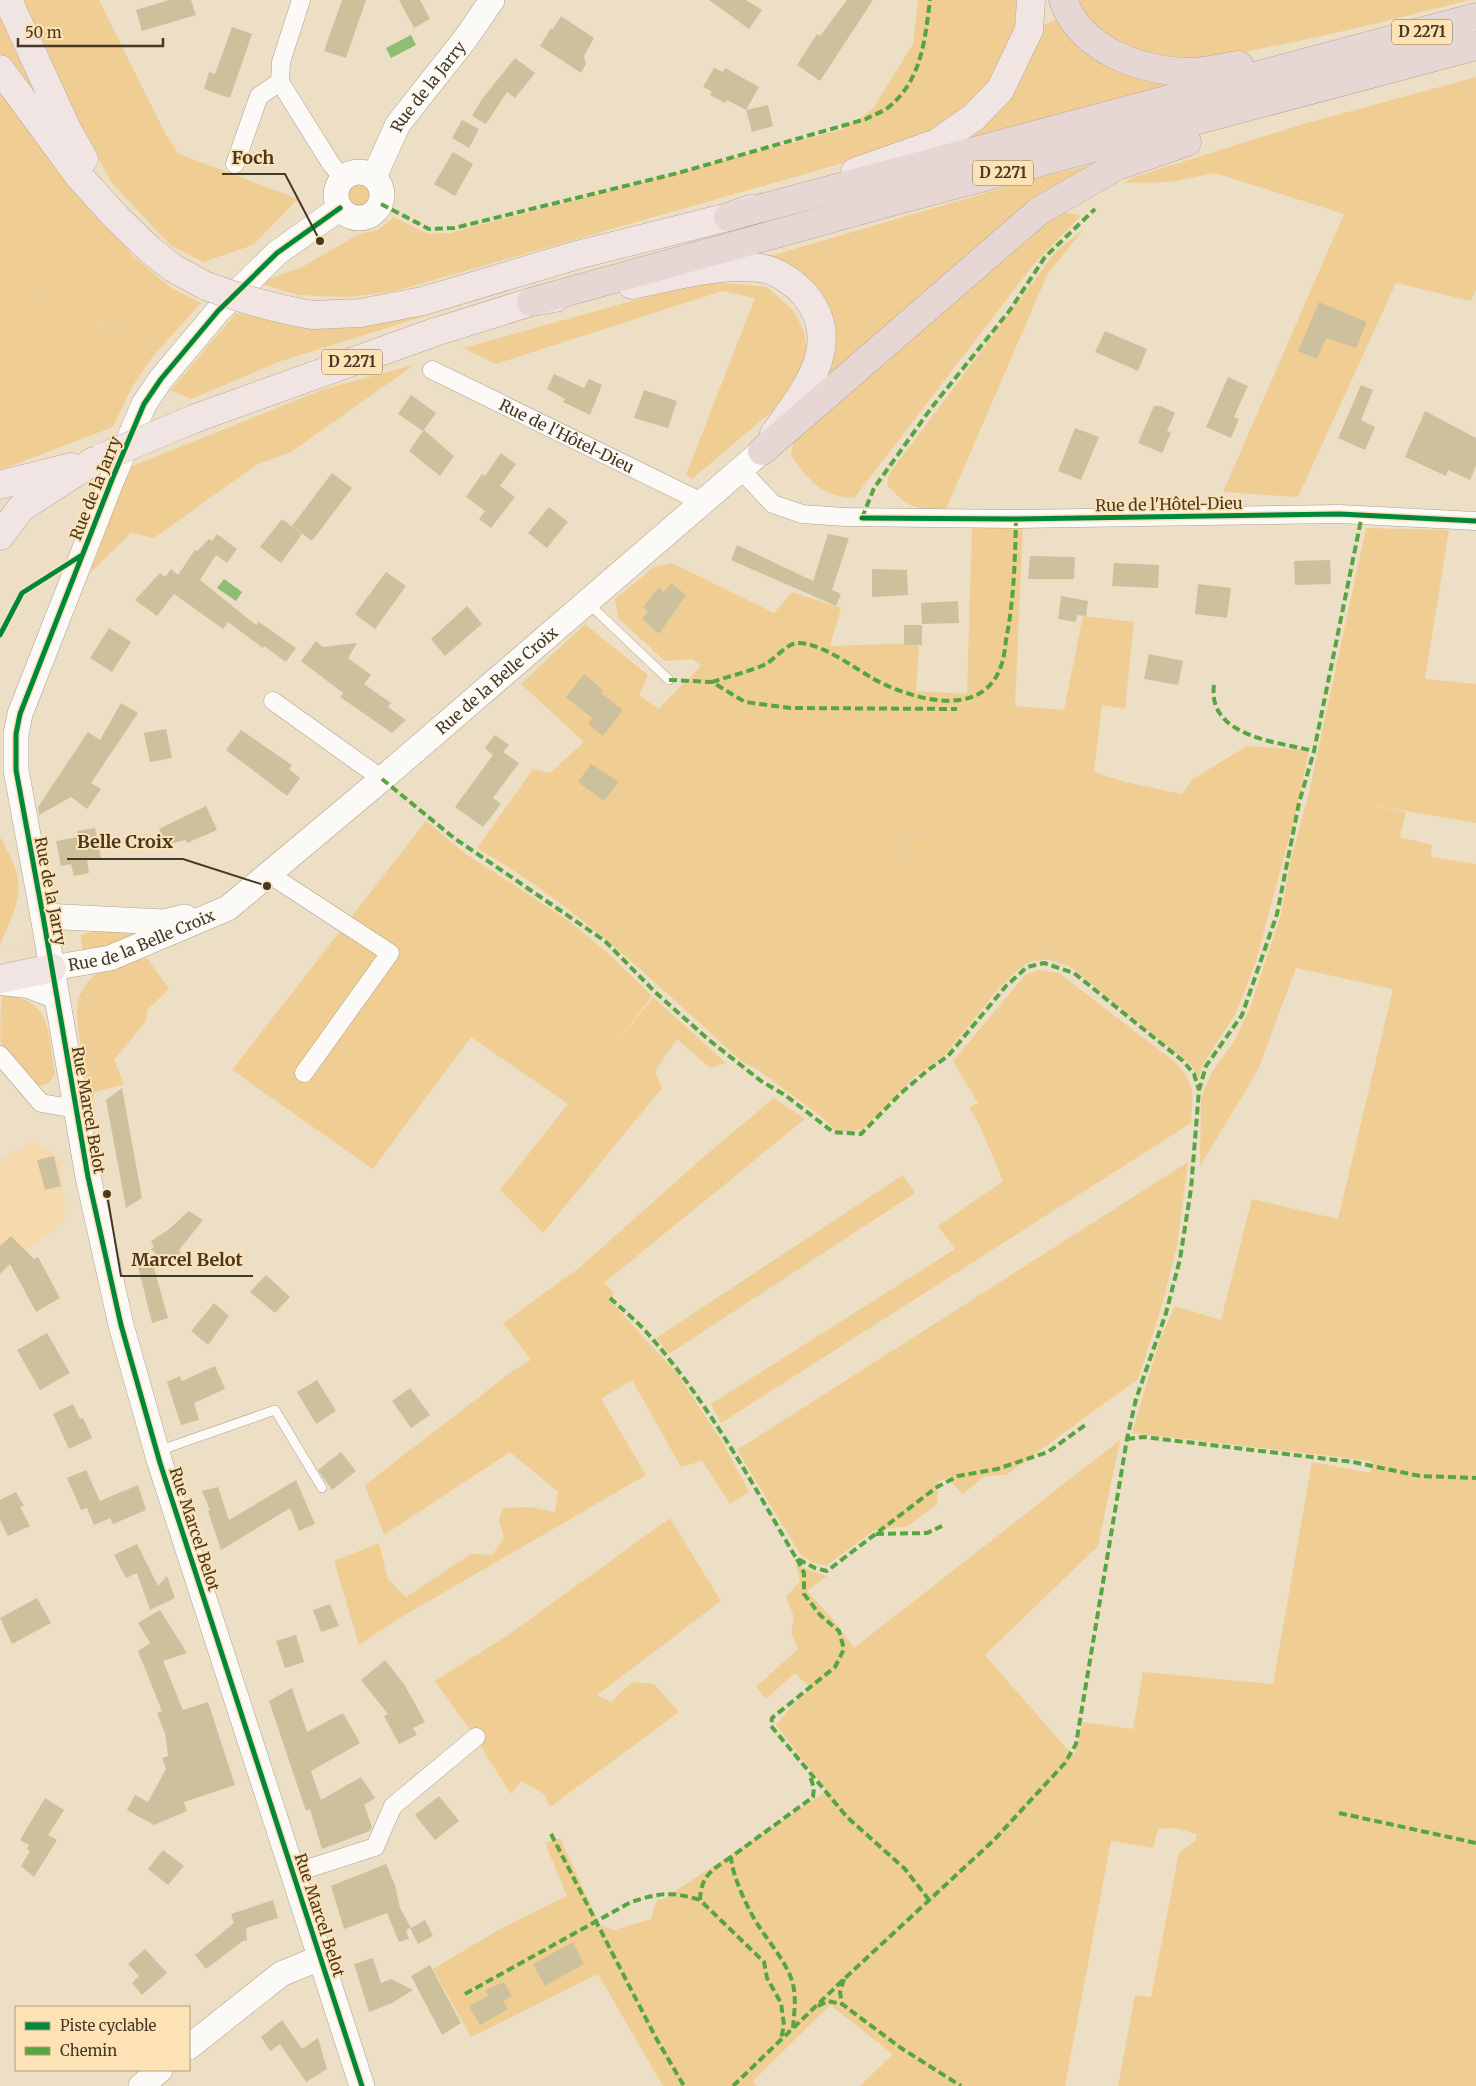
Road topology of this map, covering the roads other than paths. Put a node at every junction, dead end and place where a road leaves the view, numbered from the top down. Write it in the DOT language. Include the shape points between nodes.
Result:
graph roads {
  1 [pos="8,0"];
  2 [pos="301,0"];
  3 [pos="492,0"];
  4 [pos="1031,0"];
  5 [pos="1063,0"];
  6 [pos="1476,17"];
  7 [pos="1367,46"];
  8 [pos="1476,46"];
  9 [pos="1410,64"];
  10 [pos="0,69"];
  11 [pos="280,82"];
  12 [pos="235,164"];
  13 [pos="343,178"];
  14 [pos="374,178"];
  15 [pos="340,208"];
  16 [pos="116,217"];
  17 [pos="728,217"];
  18 [pos="532,302"];
  19 [pos="432,370"];
  20 [pos="762,451"];
  21 [pos="99,459"];
  22 [pos="740,469"];
  23 [pos="0,485"];
  24 [pos="702,502"];
  25 [pos="1476,522"];
  26 [pos="0,536"];
  27 [pos="587,602"];
  28 [pos="669,680"];
  29 [pos="273,701"];
  30 [pos="382,779"];
  31 [pos="268,874"];
  32 [pos="228,908"];
  33 [pos="43,916"];
  34 [pos="52,968"];
  35 [pos="0,979"];
  36 [pos="0,986"];
  37 [pos="57,1000"];
  38 [pos="0,1055"];
  39 [pos="304,1073"];
  40 [pos="76,1109"];
  41 [pos="157,1452"];
  42 [pos="322,1488"];
  43 [pos="476,1737"];
  44 [pos="294,1873"];
  45 [pos="320,1958"];
  46 [pos="190,2046"];
  47 [pos="159,2071"];
  48 [pos="141,2086"];
  49 [pos="362,2086"];
  1 -- 16 [label="main road" via="68,131"];
  2 -- 11 [label="street" via="281,62"];
  3 -- 14 [label="main road, Rue de la Jarry" via="398,124"];
  4 -- 17 [label="main road" via="1028,30 1000,90 974,117 937,143"];
  5 -- 7 [label="highway" via="1066,9 1093,42 1136,65 1190,72"];
  6 -- 7 [label="highway, D 2271"];
  7 -- 17 [label="highway, D 2271"];
  8 -- 9 [label="highway, D 2271"];
  9 -- 18 [label="highway, D 2271" via="898,200"];
  9 -- 20 [label="highway" via="1117,166 1039,211"];
  10 -- 16 [label="main road, D 2271" via="78,175"];
  11 -- 12 [label="street" via="259,96"];
  11 -- 13 [label="street"];
  13 -- 14 [label="main road" via="359,172"];
  13 -- 15 [label="main road" via="336,189"];
  14 -- 15 [label="main road" via="381,186 382,196 376,211 360,218 352,217"];
  15 -- 33 [label="main road, Rue de la Jarry" via="277,253 218,310 161,379 137,418 20,714 16,734 16,770"];
  16 -- 17 [label="main road, D 2271, bridge" via="148,249 173,268 206,286 279,310 313,315 360,313 424,301 577,255"];
  18 -- 20 [label="main road" via="716,270 761,268 783,277 798,287 814,305 822,333 821,356 808,387"];
  18 -- 21 [label="main road, D 2271, bridge" via="435,332 196,418"];
  19 -- 24 [label="street, Rue de l'Hôtel-Dieu"];
  20 -- 22 [label="main road, Rue de la Belle Croix"];
  21 -- 23 [label="main road, D 2271"];
  21 -- 26 [label="main road" via="21,508"];
  22 -- 24 [label="main road, Rue de la Belle Croix"];
  22 -- 25 [label="street, Rue de l'Hôtel-Dieu" via="773,504 802,514 1016,519 1340,514"];
  24 -- 27 [label="main road, Rue de la Belle Croix"];
  27 -- 28 [label="lane"];
  27 -- 30 [label="main road, Rue de la Belle Croix"];
  29 -- 30 [label="street"];
  30 -- 31 [label="main road, Rue de la Belle Croix"];
  31 -- 32 [label="main road, Rue de la Belle Croix"];
  31 -- 39 [label="street" via="390,953"];
  32 -- 33 [label="main road, Rue de la Belle Croix" via="164,922"];
  32 -- 34 [label="main road, Rue de la Belle Croix" via="110,958"];
  33 -- 34 [label="main road, Rue de la Jarry"];
  34 -- 35 [label="main road"];
  34 -- 37 [label="main road, Rue Marcel Belot"];
  36 -- 37 [label="street" via="28,988"];
  37 -- 40 [label="main road, Rue Marcel Belot"];
  38 -- 40 [label="street" via="41,1103"];
  40 -- 41 [label="main road, Rue Marcel Belot" via="121,1325"];
  41 -- 42 [label="lane" via="275,1410"];
  41 -- 44 [label="main road, Rue Marcel Belot"];
  43 -- 44 [label="street" via="393,1806 375,1847"];
  44 -- 45 [label="main road, Rue Marcel Belot"];
  45 -- 46 [label="main road" via="281,1974"];
  45 -- 49 [label="main road, Rue Marcel Belot"];
  47 -- 48 [label="main road"];
}
